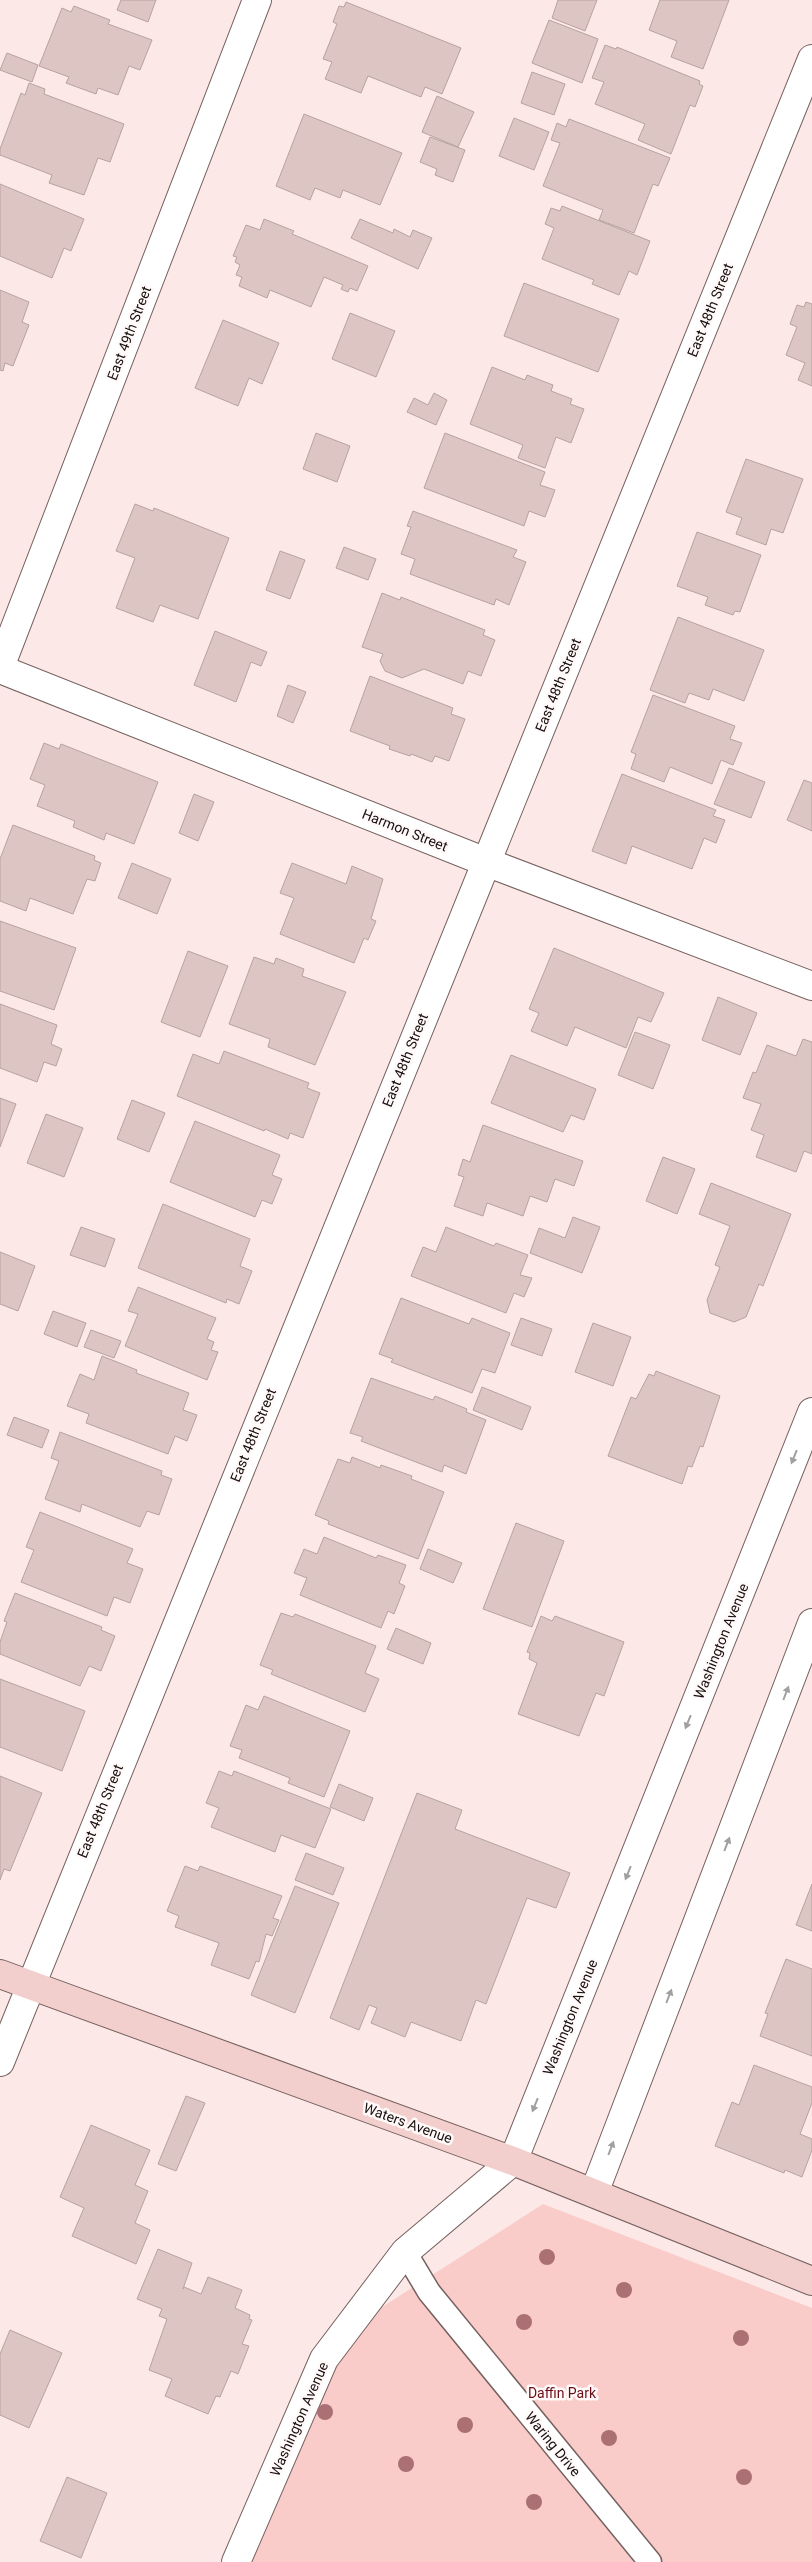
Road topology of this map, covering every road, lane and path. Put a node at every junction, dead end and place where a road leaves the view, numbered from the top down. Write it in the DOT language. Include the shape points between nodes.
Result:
graph roads {
  1 [pos="257,0"];
  2 [pos="812,59"];
  3 [pos="0,668"];
  4 [pos="486,862"];
  5 [pos="812,986"];
  6 [pos="812,1412"];
  7 [pos="812,1624"];
  8 [pos="0,1974"];
  9 [pos="30,1985"];
  10 [pos="0,2062"];
  11 [pos="513,2161"];
  12 [pos="594,2194"];
  13 [pos="405,2252"];
  14 [pos="812,2281"];
  15 [pos="236,2562"];
  16 [pos="650,2562"];
  1 -- 3 [label="street, East 49th Street"];
  2 -- 4 [label="street, East 48th Street"];
  3 -- 4 [label="street, Harmon Street"];
  4 -- 5 [label="street, Harmon Street"];
  4 -- 9 [label="street, East 48th Street"];
  6 -- 11 [label="street, Washington Avenue, one-way"];
  12 -- 7 [label="street, one-way"];
  8 -- 9 [label="main road, Waters Avenue"];
  9 -- 10 [label="street, East 48th Street"];
  9 -- 11 [label="main road, Waters Avenue"];
  11 -- 12 [label="main road, Waters Avenue"];
  11 -- 13 [label="street, Washington Avenue"];
  12 -- 14 [label="main road, Waters Avenue"];
  13 -- 15 [label="street, Washington Avenue" via="324,2359"];
  13 -- 16 [label="lane, Waring Drive" via="429,2292"];
}
